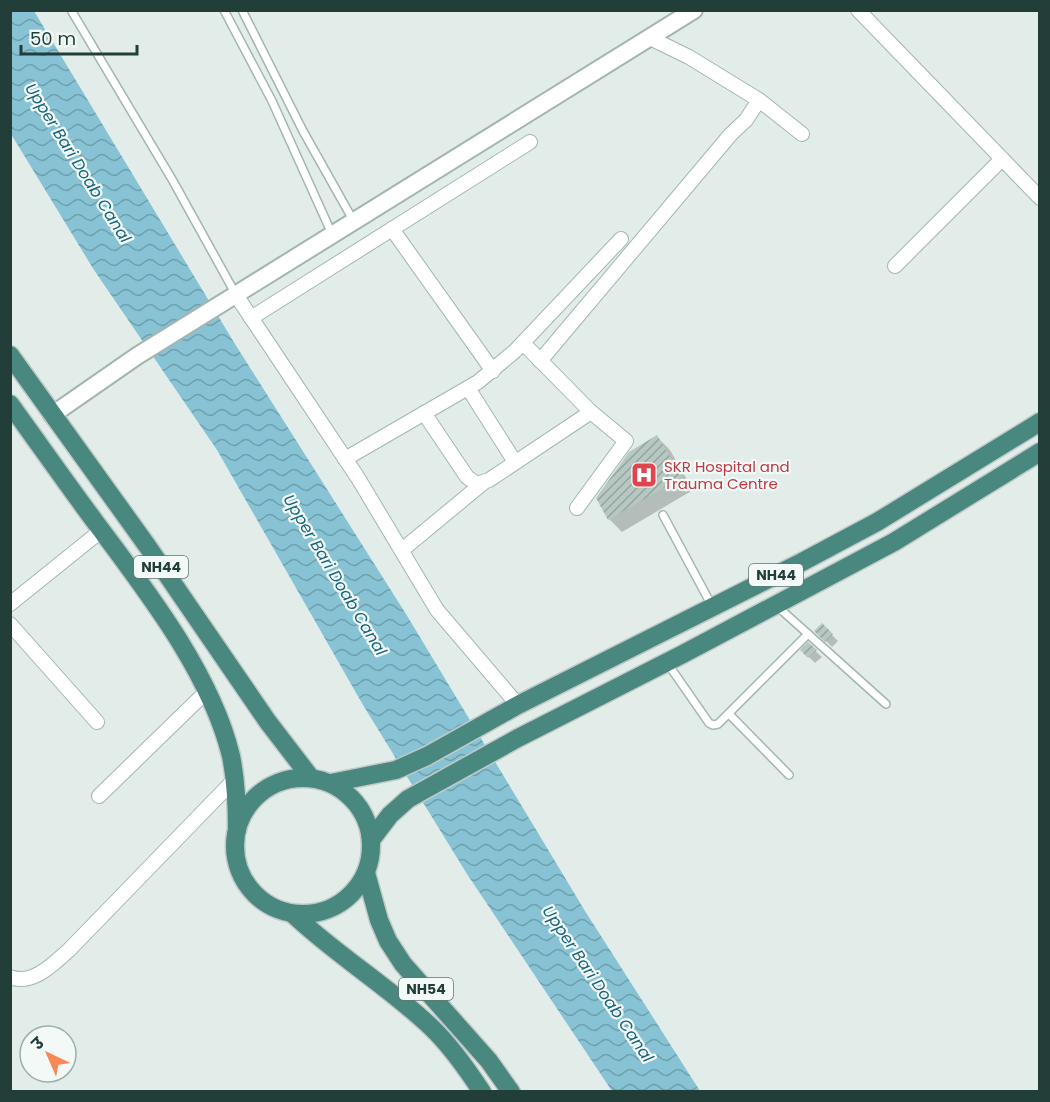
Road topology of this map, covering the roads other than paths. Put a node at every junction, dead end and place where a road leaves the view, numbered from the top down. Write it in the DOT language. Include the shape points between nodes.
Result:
graph roads {
  1 [pos="71,10"];
  2 [pos="224,10"];
  3 [pos="242,10"];
  4 [pos="694,10"];
  5 [pos="858,10"];
  6 [pos="252,32"];
  7 [pos="650,38"];
  8 [pos="239,39"];
  9 [pos="759,100"];
  10 [pos="801,134"];
  11 [pos="530,142"];
  12 [pos="1002,159"];
  13 [pos="1040,198"];
  14 [pos="354,220"];
  15 [pos="392,229"];
  16 [pos="332,234"];
  17 [pos="621,239"];
  18 [pos="896,266"];
  19 [pos="236,295"];
  20 [pos="251,318"];
  21 [pos="523,343"];
  22 [pos="10,355"];
  23 [pos="540,361"];
  24 [pos="493,371"];
  25 [pos="468,388"];
  26 [pos="10,404"];
  27 [pos="591,412"];
  28 [pos="424,413"];
  29 [pos="52,415"];
  30 [pos="1040,422"];
  31 [pos="1040,452"];
  32 [pos="345,459"];
  33 [pos="515,462"];
  34 [pos="483,483"];
  35 [pos="577,508"];
  36 [pos="663,515"];
  37 [pos="102,530"];
  38 [pos="402,550"];
  39 [pos="10,604"];
  40 [pos="776,605"];
  41 [pos="712,606"];
  42 [pos="10,624"];
  43 [pos="808,634"];
  44 [pos="666,662"];
  45 [pos="206,692"];
  46 [pos="886,704"];
  47 [pos="512,709"];
  48 [pos="729,714"];
  49 [pos="97,722"];
  50 [pos="789,775"];
  51 [pos="311,778"];
  52 [pos="235,779"];
  53 [pos="331,783"];
  54 [pos="99,796"];
  55 [pos="237,829"];
  56 [pos="371,840"];
  57 [pos="366,873"];
  58 [pos="292,914"];
  59 [pos="10,977"];
  60 [pos="482,1092"];
  61 [pos="511,1092"];
  1 -- 19 [label="lane"];
  2 -- 8 [label="lane"];
  3 -- 6 [label="lane"];
  4 -- 7 [label="street"];
  5 -- 12 [label="street"];
  6 -- 8 [label="lane"];
  6 -- 14 [label="lane"];
  7 -- 9 [label="street"];
  7 -- 14 [label="street"];
  8 -- 16 [label="lane" via="272,101"];
  9 -- 10 [label="street"];
  9 -- 23 [label="street"];
  11 -- 15 [label="street"];
  12 -- 13 [label="street"];
  12 -- 18 [label="street"];
  14 -- 16 [label="street"];
  15 -- 20 [label="street"];
  15 -- 24 [label="street"];
  16 -- 19 [label="street"];
  17 -- 21 [label="street"];
  19 -- 20 [label="street"];
  19 -- 29 [label="street"];
  20 -- 32 [label="street"];
  21 -- 23 [label="street"];
  21 -- 24 [label="street"];
  22 -- 29 [label="highway, NH44"];
  23 -- 27 [label="street"];
  24 -- 25 [label="street"];
  25 -- 28 [label="street"];
  25 -- 33 [label="street"];
  26 -- 37 [label="highway, NH44"];
  27 -- 33 [label="street"];
  27 -- 35 [label="street" via="626,441"];
  28 -- 32 [label="street"];
  28 -- 34 [label="street" via="467,477 477,484"];
  29 -- 51 [label="highway, NH44"];
  30 -- 41 [label="highway, NH44" via="877,522"];
  31 -- 40 [label="highway, NH44" via="894,542"];
  32 -- 38 [label="street"];
  33 -- 34 [label="street"];
  34 -- 38 [label="street"];
  36 -- 41 [label="lane"];
  37 -- 39 [label="street"];
  37 -- 45 [label="highway, NH44" via="143,586"];
  38 -- 47 [label="street" via="437,610"];
  40 -- 43 [label="lane"];
  40 -- 44 [label="highway, NH44"];
  41 -- 47 [label="highway, NH44"];
  42 -- 49 [label="street"];
  43 -- 46 [label="lane"];
  43 -- 48 [label="lane"];
  44 -- 48 [label="lane" via="709,723 718,724"];
  44 -- 56 [label="highway, NH44" via="408,798"];
  45 -- 52 [label="highway, NH44" via="225,734"];
  45 -- 54 [label="street"];
  47 -- 53 [label="highway, NH44" via="396,770"];
  48 -- 50 [label="lane"];
  51 -- 53 [label="highway, NH44"];
  51 -- 55 [label="highway, NH44" via="295,778 264,789 243,813"];
  52 -- 55 [label="highway, NH44"];
  52 -- 59 [label="street" via="69,950 32,977"];
  53 -- 56 [label="highway, NH44" via="359,806 368,822"];
  55 -- 58 [label="highway, NH44" via="234,848 245,884 274,909"];
  56 -- 57 [label="highway, NH44"];
  57 -- 58 [label="highway, NH44" via="354,891 336,906 308,915"];
  57 -- 61 [label="highway, NH54" via="388,941"];
  58 -- 60 [label="highway, NH54" via="431,1027"];
}
